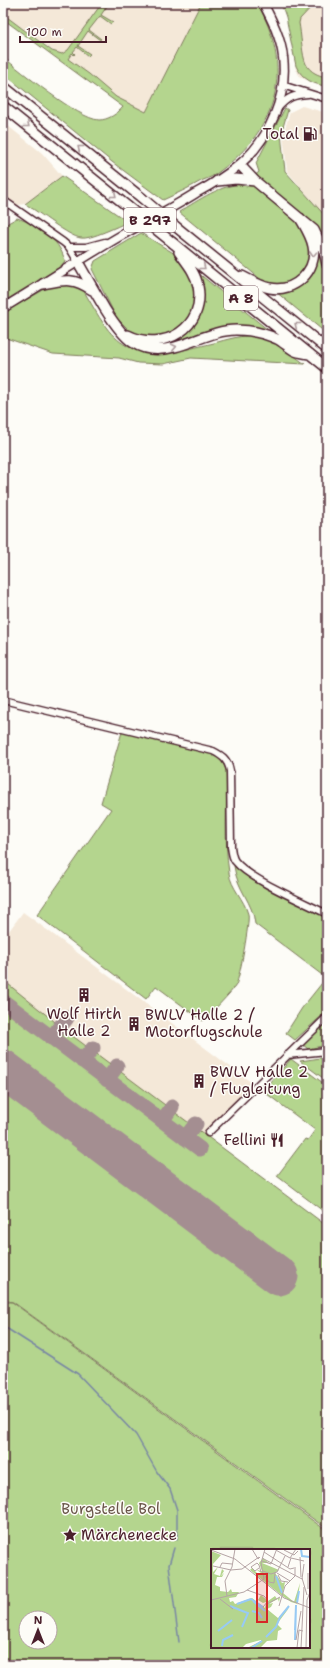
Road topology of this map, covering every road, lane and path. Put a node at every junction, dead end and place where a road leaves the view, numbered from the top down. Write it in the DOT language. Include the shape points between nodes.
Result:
graph roads {
  1 [pos="263,3"];
  2 [pos="282,85"];
  3 [pos="3,86"];
  4 [pos="310,94"];
  5 [pos="327,99"];
  6 [pos="3,106"];
  7 [pos="277,109"];
  8 [pos="240,165"];
  9 [pos="217,181"];
  10 [pos="255,181"];
  11 [pos="3,200"];
  12 [pos="300,218"];
  13 [pos="115,239"];
  14 [pos="173,243"];
  15 [pos="69,247"];
  16 [pos="78,262"];
  17 [pos="327,264"];
  18 [pos="230,270"];
  19 [pos="43,284"];
  20 [pos="93,290"];
  21 [pos="3,308"];
  22 [pos="116,326"];
  23 [pos="327,349"];
  24 [pos="310,354"];
  25 [pos="327,368"];
  26 [pos="3,700"];
  27 [pos="327,914"];
  28 [pos="327,1017"];
  29 [pos="327,1051"];
  30 [pos="287,1055"];
  31 [pos="208,1133"];
  1 -- 2 [label="main road" via="274,24 281,47 284,65"];
  2 -- 4 [label="street"];
  2 -- 7 [label="main road"];
  18 -- 3 [label="highway, A 8, one-way, bridge"];
  4 -- 5 [label="street"];
  4 -- 7 [label="street" via="293,96"];
  6 -- 14 [label="highway, A 8, one-way, bridge"];
  7 -- 8 [label="main road" via="268,130"];
  8 -- 9 [label="main road, B 297"];
  8 -- 10 [label="highway"];
  9 -- 10 [label="highway"];
  9 -- 13 [label="main road, B 297"];
  10 -- 12 [label="highway"];
  11 -- 15 [label="street"];
  12 -- 17 [label="highway" via="318,237"];
  12 -- 18 [label="highway, one-way" via="311,238 314,254 308,270 298,282 289,287 271,288"];
  13 -- 15 [label="street" via="94,246"];
  13 -- 16 [label="main road, B 297"];
  14 -- 22 [label="highway" via="191,268 198,285 199,301 190,322 177,335 159,342 136,338"];
  14 -- 24 [label="highway, A 8, one-way"];
  15 -- 16 [label="street"];
  16 -- 19 [label="main road, B 297"];
  16 -- 20 [label="highway"];
  23 -- 18 [label="highway, A 8, one-way"];
  19 -- 20 [label="highway" via="74,280"];
  19 -- 21 [label="main road, B 297"];
  20 -- 22 [label="highway"];
  22 -- 24 [label="highway, one-way" via="129,341 147,348 174,348 221,332 248,330 278,340 295,351"];
  24 -- 25 [label="highway, A 8"];
  26 -- 27 [label="street" via="221,755 228,762 230,771 232,856 258,879"];
  28 -- 30 [label="street"];
  29 -- 30 [label="street"];
  30 -- 31 [label="street"];
}
